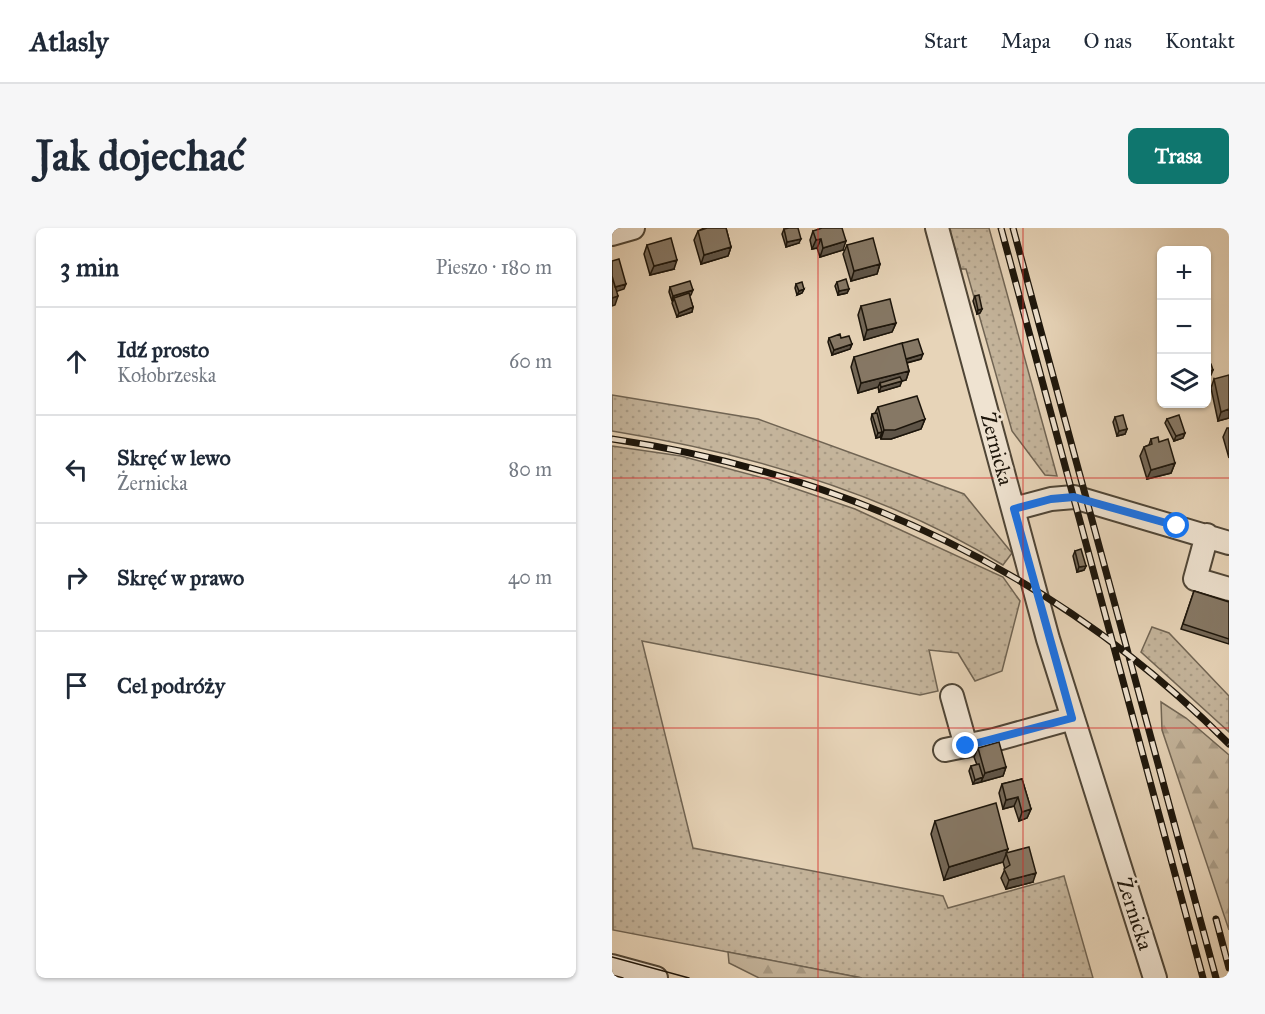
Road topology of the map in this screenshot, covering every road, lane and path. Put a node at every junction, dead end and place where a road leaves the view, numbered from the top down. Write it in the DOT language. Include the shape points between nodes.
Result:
graph roads {
  1 [pos="633,228"];
  2 [pos="937,228"];
  3 [pos="612,234"];
  4 [pos="1014,509"];
  5 [pos="1207,535"];
  6 [pos="1229,543"];
  7 [pos="1229,590"];
  8 [pos="952,696"];
  9 [pos="1072,718"];
  10 [pos="612,966"];
  11 [pos="656,978"];
  12 [pos="1155,978"];
  1 -- 3 [label="street"];
  2 -- 4 [label="street, Żernicka"];
  4 -- 5 [label="street" via="1074,497"];
  4 -- 9 [label="street, Żernicka"];
  5 -- 6 [label="street"];
  5 -- 7 [label="street" via="1195,579"];
  8 -- 9 [label="street" via="955,748"];
  9 -- 12 [label="street, Żernicka"];
  10 -- 11 [label="street"];
}
